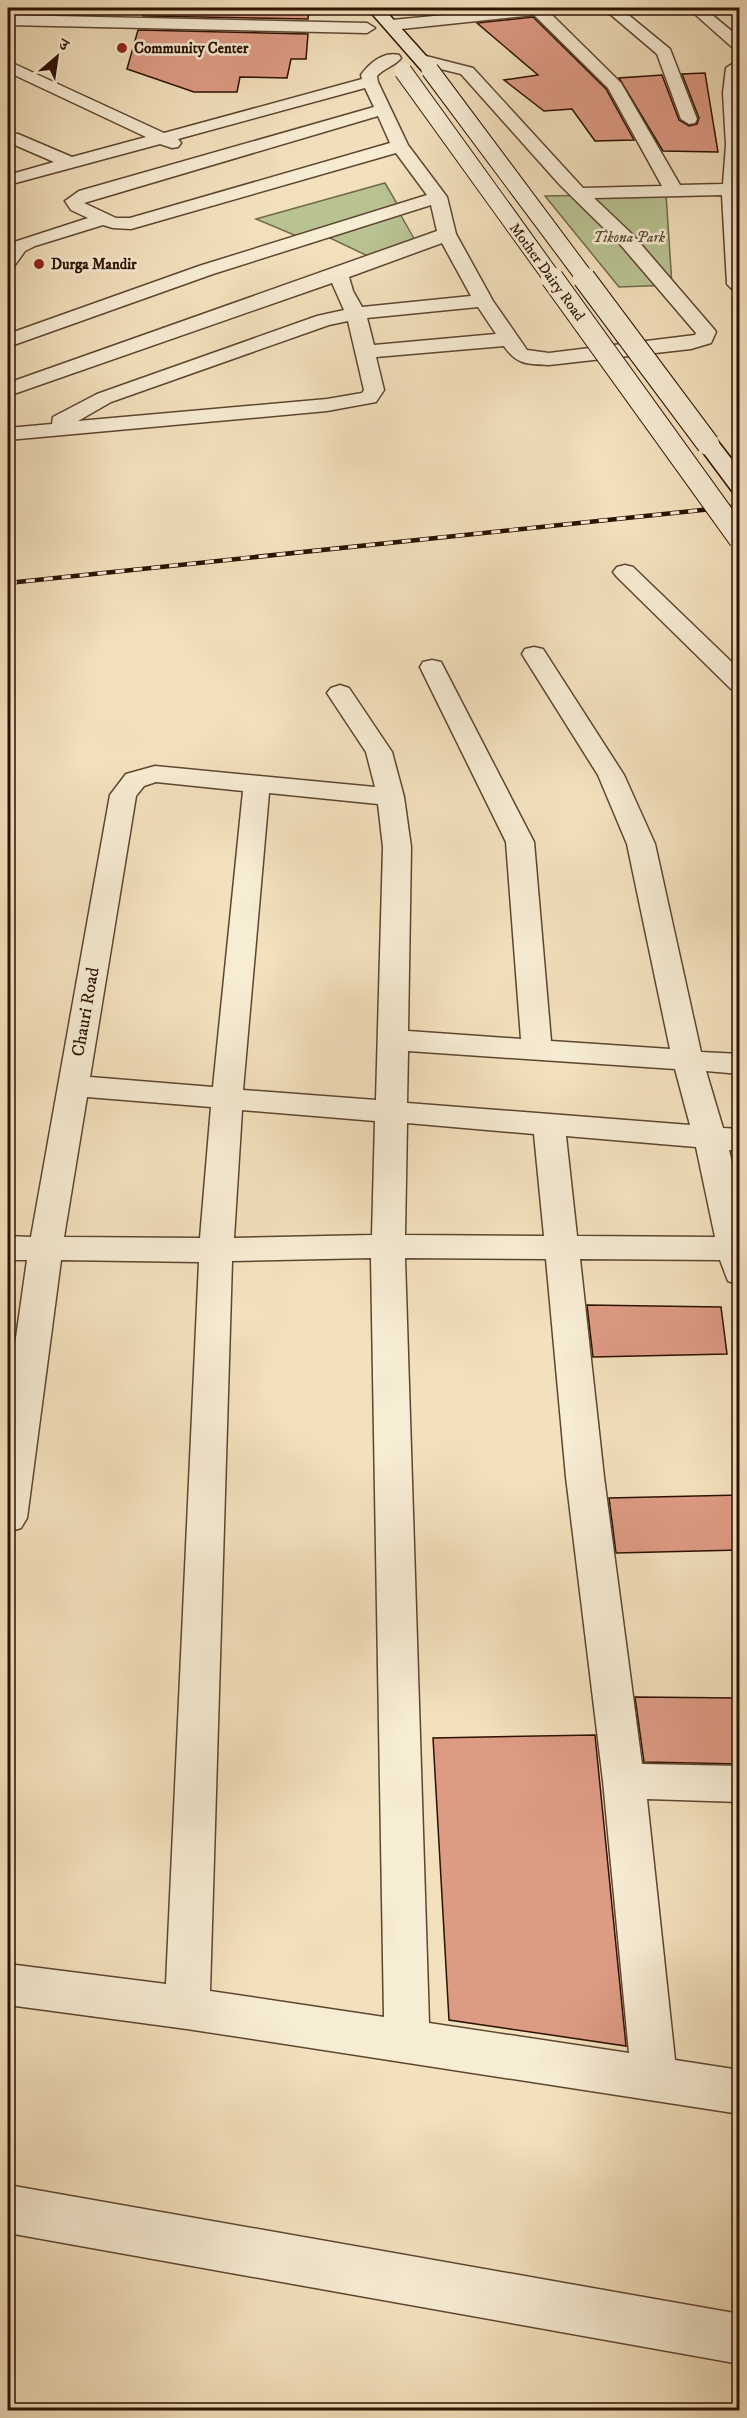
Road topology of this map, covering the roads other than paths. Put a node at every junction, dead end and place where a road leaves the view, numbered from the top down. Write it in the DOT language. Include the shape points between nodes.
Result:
graph roads {
  1 [pos="351,8"];
  2 [pos="375,8"];
  3 [pos="564,8"];
  4 [pos="611,8"];
  5 [pos="696,8"];
  6 [pos="537,9"];
  7 [pos="86,14"];
  8 [pos="141,15"];
  9 [pos="8,20"];
  10 [pos="29,21"];
  11 [pos="392,25"];
  12 [pos="27,39"];
  13 [pos="738,44"];
  14 [pos="384,48"];
  15 [pos="11,59"];
  16 [pos="740,64"];
  17 [pos="426,65"];
  18 [pos="370,82"];
  19 [pos="382,111"];
  20 [pos="689,119"];
  21 [pos="736,126"];
  22 [pos="9,137"];
  23 [pos="163,138"];
  24 [pos="737,145"];
  25 [pos="400,146"];
  26 [pos="206,160"];
  27 [pos="71,163"];
  28 [pos="8,180"];
  29 [pos="259,185"];
  30 [pos="735,189"];
  31 [pos="674,191"];
  32 [pos="578,193"];
  33 [pos="438,197"];
  34 [pos="103,219"];
  35 [pos="447,234"];
  36 [pos="8,261"];
  37 [pos="339,274"];
  38 [pos="740,286"];
  39 [pos="483,301"];
  40 [pos="356,313"];
  41 [pos="510,339"];
  42 [pos="8,341"];
  43 [pos="365,352"];
  44 [pos="8,390"];
  45 [pos="52,428"];
  46 [pos="8,434"];
  47 [pos="740,486"];
  48 [pos="740,539"];
  49 [pos="625,572"];
  50 [pos="534,654"];
  51 [pos="432,667"];
  52 [pos="740,684"];
  53 [pos="340,693"];
  54 [pos="257,783"];
  55 [pos="391,797"];
  56 [pos="393,1040"];
  57 [pos="537,1051"];
  58 [pos="688,1062"];
  59 [pos="740,1064"];
  60 [pos="73,1086"];
  61 [pos="227,1099"];
  62 [pos="392,1112"];
  63 [pos="549,1125"];
  64 [pos="725,1139"];
  65 [pos="388,1246"];
  66 [pos="46,1247"];
  67 [pos="562,1247"];
  68 [pos="8,1248"];
  69 [pos="216,1250"];
  70 [pos="738,1257"];
  71 [pos="8,1518"];
  72 [pos="624,1781"];
  73 [pos="740,1784"];
  74 [pos="8,1985"];
  75 [pos="187,2008"];
  76 [pos="407,2041"];
  77 [pos="654,2080"];
  78 [pos="740,2092"];
  79 [pos="8,2209"];
  80 [pos="740,2339"];
  1 -- 14 [label="street, Mother Dairy Road"];
  2 -- 11 [label="street, Mother Dairy Road"];
  3 -- 6 [label="street"];
  4 -- 20 [label="street" via="664,52"];
  5 -- 13 [label="street"];
  6 -- 11 [label="street"];
  6 -- 31 [label="street" via="615,86"];
  7 -- 8 [label="street"];
  7 -- 10 [label="street"];
  8 -- 14 [label="street"];
  9 -- 10 [label="street"];
  10 -- 12 [label="street"];
  11 -- 17 [label="street, Mother Dairy Road"];
  14 -- 18 [label="street" via="369,75"];
  14 -- 48 [label="street, Mother Dairy Road, bridge"];
  15 -- 23 [label="street"];
  16 -- 21 [label="street" via="734,68 731,93"];
  17 -- 32 [label="street" via="458,66 466,71"];
  17 -- 47 [label="street, Mother Dairy Road, bridge"];
  18 -- 19 [label="street"];
  18 -- 23 [label="street"];
  19 -- 25 [label="street"];
  19 -- 26 [label="street"];
  21 -- 24 [label="street"];
  22 -- 27 [label="street"];
  23 -- 26 [label="street"];
  23 -- 27 [label="street"];
  24 -- 30 [label="street"];
  25 -- 29 [label="street"];
  25 -- 33 [label="street"];
  26 -- 29 [label="street"];
  26 -- 34 [label="street" via="74,201 76,206"];
  27 -- 28 [label="street"];
  29 -- 34 [label="street" via="131,224"];
  30 -- 31 [label="street"];
  30 -- 38 [label="street"];
  31 -- 32 [label="street"];
  32 -- 41 [label="street" via="626,239 706,332 704,339 549,359 520,354"];
  33 -- 35 [label="street"];
  33 -- 42 [label="street" via="206,270"];
  34 -- 36 [label="street" via="28,242"];
  35 -- 37 [label="street"];
  35 -- 39 [label="street"];
  37 -- 40 [label="street"];
  37 -- 44 [label="street"];
  39 -- 40 [label="street"];
  39 -- 41 [label="street"];
  40 -- 43 [label="street"];
  40 -- 45 [label="street" via="291,331 144,383 105,398"];
  41 -- 43 [label="street"];
  43 -- 45 [label="street" via="374,390 369,399"];
  45 -- 46 [label="street"];
  49 -- 52 [label="street"];
  50 -- 58 [label="street" via="611,775 640,844"];
  51 -- 57 [label="street" via="519,842"];
  53 -- 55 [label="street" via="380,753"];
  54 -- 55 [label="street"];
  54 -- 60 [label="street, Chauri Road" via="155,774 135,780 123,795"];
  54 -- 61 [label="street"];
  55 -- 56 [label="street" via="397,847"];
  56 -- 57 [label="street"];
  56 -- 62 [label="street"];
  57 -- 58 [label="street"];
  58 -- 59 [label="street"];
  58 -- 64 [label="street"];
  60 -- 61 [label="street"];
  60 -- 66 [label="street, Chauri Road"];
  61 -- 62 [label="street"];
  61 -- 69 [label="street"];
  62 -- 63 [label="street"];
  62 -- 65 [label="street"];
  63 -- 64 [label="street"];
  63 -- 67 [label="street"];
  64 -- 70 [label="street"];
  65 -- 67 [label="street"];
  65 -- 69 [label="street"];
  65 -- 76 [label="street"];
  66 -- 68 [label="street"];
  66 -- 69 [label="street"];
  66 -- 71 [label="street, Chauri Road"];
  67 -- 70 [label="street"];
  67 -- 72 [label="street" via="585,1477"];
  69 -- 75 [label="street"];
  72 -- 73 [label="street"];
  72 -- 77 [label="street"];
  74 -- 75 [label="street"];
  75 -- 76 [label="street"];
  76 -- 77 [label="street"];
  77 -- 78 [label="street"];
  79 -- 80 [label="street"];
}
